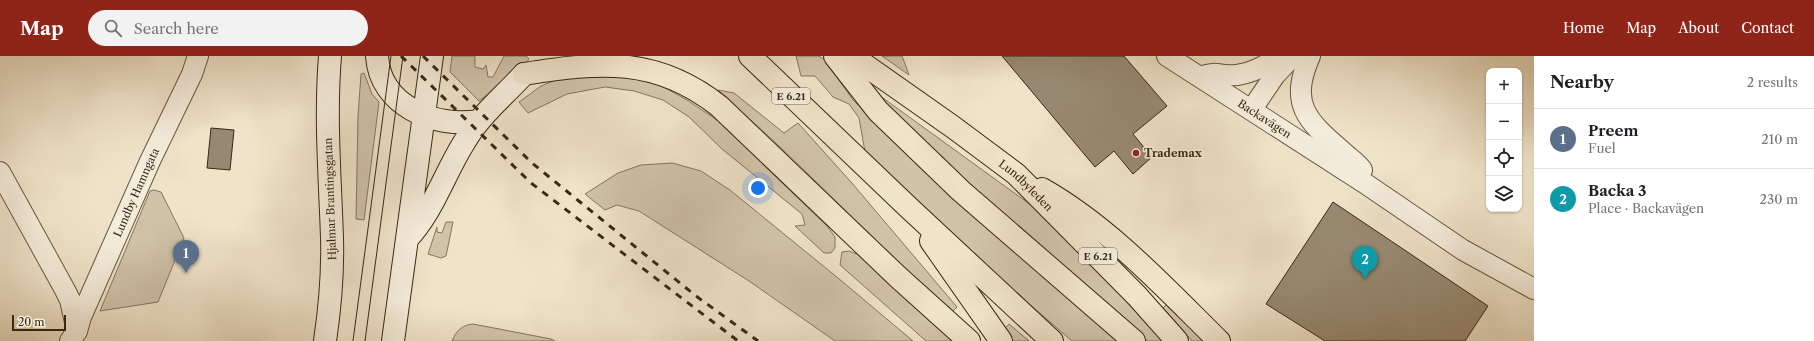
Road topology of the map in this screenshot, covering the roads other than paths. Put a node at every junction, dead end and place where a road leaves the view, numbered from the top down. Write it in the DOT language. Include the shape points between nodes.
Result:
graph roads {
  1 [pos="198,56"];
  2 [pos="330,56"];
  3 [pos="377,56"];
  4 [pos="432,56"];
  5 [pos="750,56"];
  6 [pos="835,56"];
  7 [pos="852,56"];
  8 [pos="1167,56"];
  9 [pos="1277,56"];
  10 [pos="1294,56"];
  11 [pos="1310,56"];
  12 [pos="524,74"];
  13 [pos="1200,77"];
  14 [pos="1252,109"];
  15 [pos="422,116"];
  16 [pos="478,121"];
  17 [pos="0,172"];
  18 [pos="1016,174"];
  19 [pos="1363,182"];
  20 [pos="908,207"];
  21 [pos="406,239"];
  22 [pos="1534,289"];
  23 [pos="76,338"];
  24 [pos="325,341"];
  25 [pos="393,341"];
  26 [pos="969,341"];
  27 [pos="1001,341"];
  28 [pos="1052,341"];
  29 [pos="1134,341"];
  30 [pos="1177,341"];
  31 [pos="1219,341"];
  1 -- 23 [label="street, Lundby Hamngata" via="84,310"];
  2 -- 24 [label="main road, Hjalmar Brantingsgatan" via="327,113 332,247"];
  3 -- 15 [label="main road" via="380,74 387,88"];
  4 -- 15 [label="main road"];
  5 -- 20 [label="highway, E 6.21"];
  6 -- 29 [label="highway" via="878,111 955,186"];
  7 -- 18 [label="highway, Lundbyleden / E 6.21"];
  8 -- 13 [label="street, Backavägen"];
  9 -- 13 [label="street" via="1259,68 1236,75 1210,73"];
  10 -- 14 [label="street" via="1275,75"];
  11 -- 19 [label="street" via="1301,84 1304,110 1318,131 1362,169"];
  12 -- 16 [label="main road"];
  12 -- 26 [label="highway" via="575,66 644,68 701,91"];
  13 -- 14 [label="street, Backavägen"];
  14 -- 19 [label="street, Backavägen"];
  15 -- 16 [label="main road" via="448,122"];
  15 -- 21 [label="main road"];
  16 -- 21 [label="main road" via="455,157 420,223"];
  17 -- 23 [label="street, Lundby Hamngata" via="70,300"];
  18 -- 30 [label="highway, Lundbyleden / E 6.21" via="1127,285"];
  18 -- 31 [label="highway" via="1063,201 1092,224 1149,273"];
  19 -- 22 [label="street, Backavägen" via="1463,250"];
  20 -- 27 [label="highway"];
  20 -- 28 [label="highway, E 6.21"];
  21 -- 25 [label="main road"];
}
